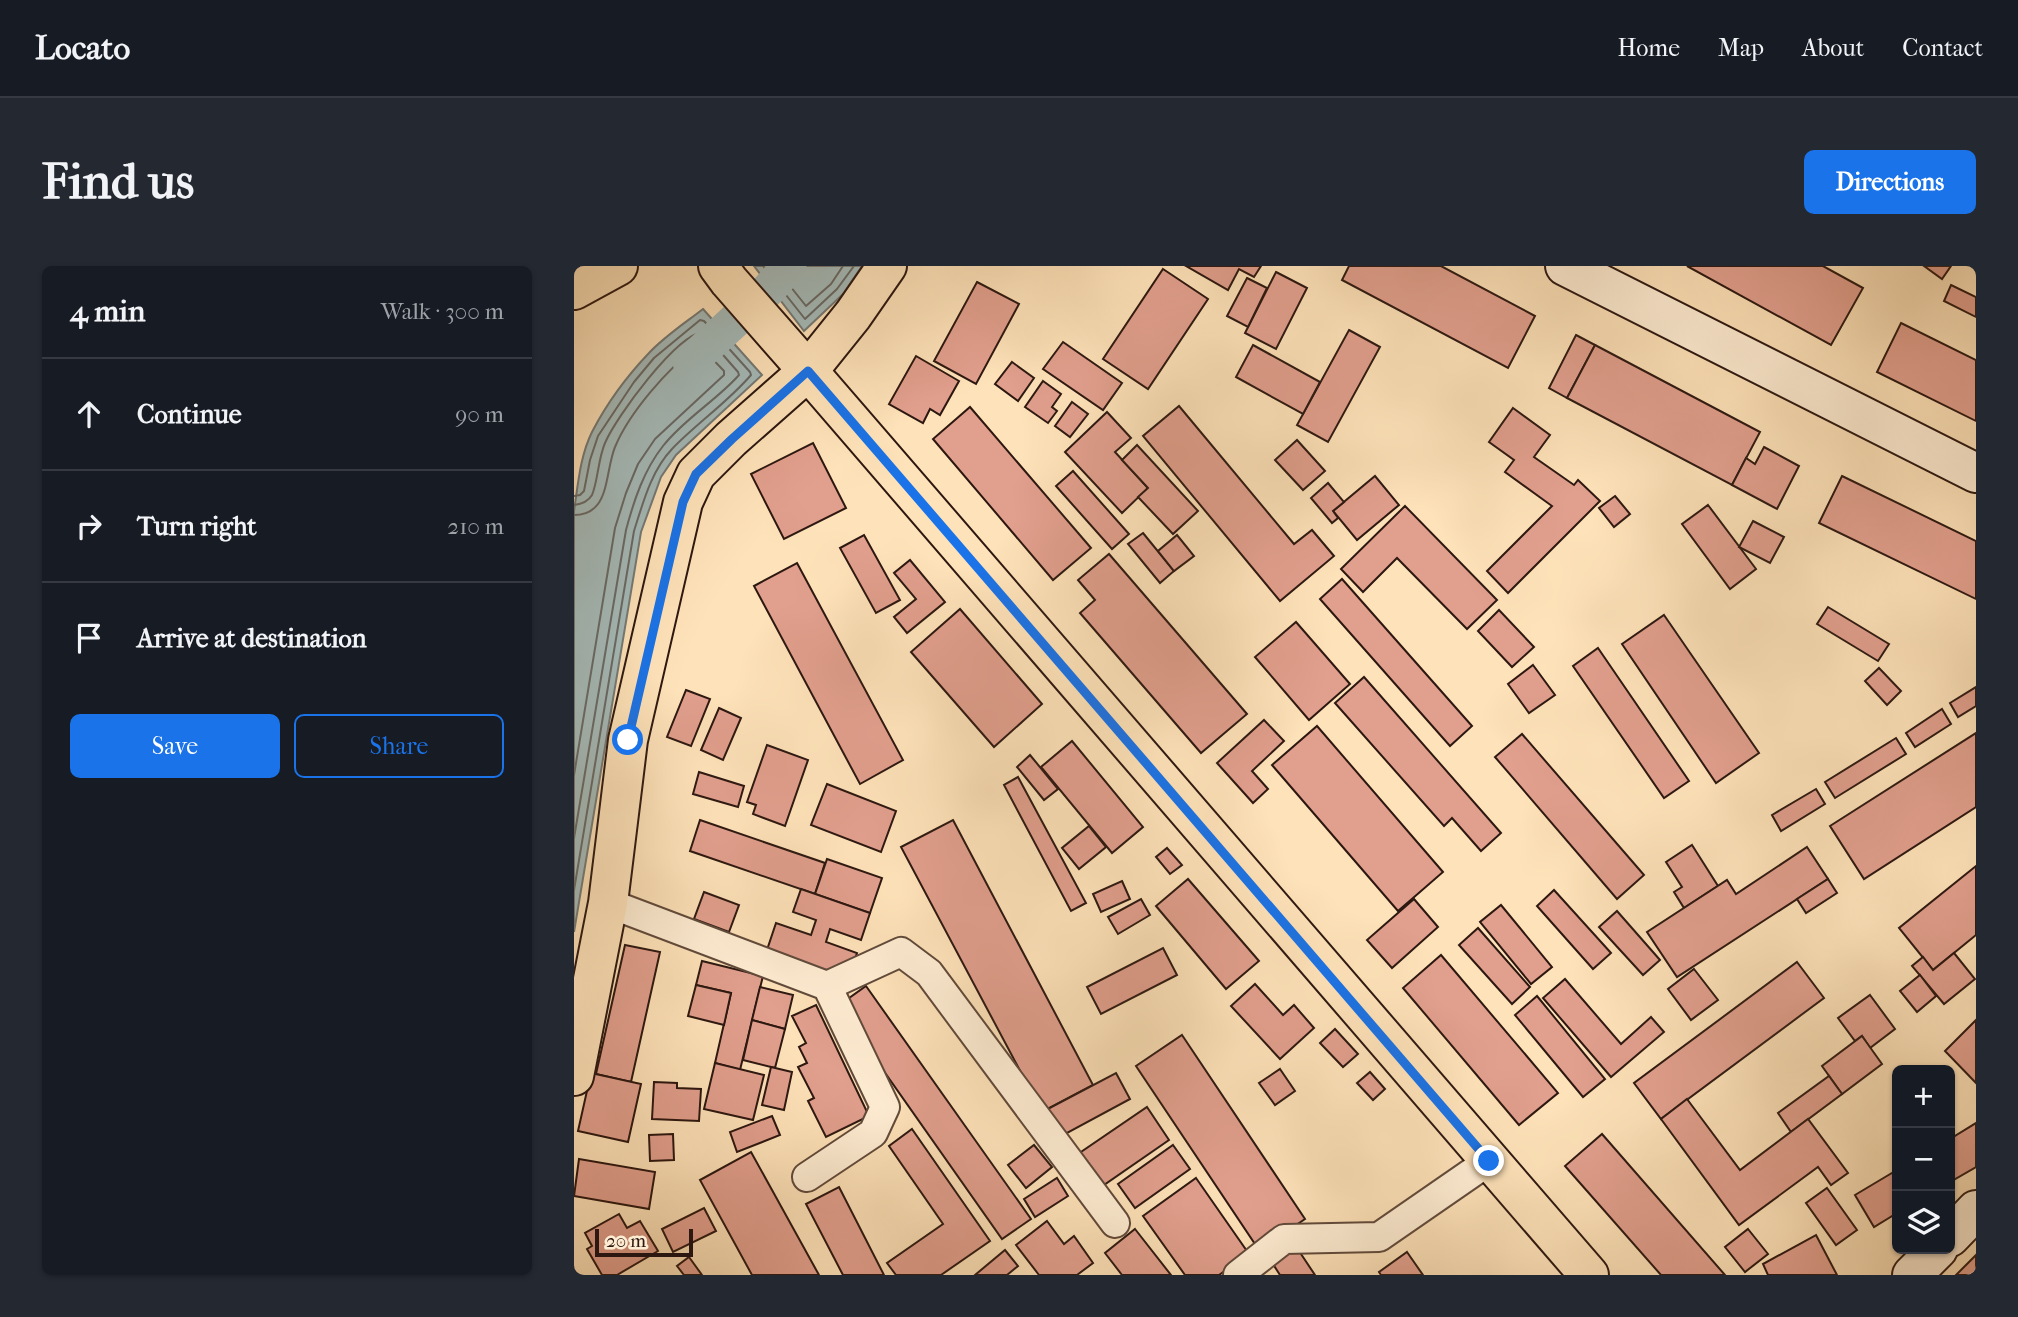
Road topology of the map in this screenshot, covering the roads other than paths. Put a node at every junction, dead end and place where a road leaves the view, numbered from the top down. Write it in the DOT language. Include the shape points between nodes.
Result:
graph roads {
  1 [pos="618,266"];
  2 [pos="887,266"];
  3 [pos="1565,266"];
  4 [pos="724,274"];
  5 [pos="574,290"];
  6 [pos="798,359"];
  7 [pos="1976,473"];
  8 [pos="608,903"];
  9 [pos="827,986"];
  10 [pos="574,1076"];
  11 [pos="1489,1161"];
  12 [pos="807,1177"];
  13 [pos="1976,1210"];
  14 [pos="1115,1223"];
  15 [pos="1955,1232"];
  16 [pos="1933,1254"];
  17 [pos="1238,1275"];
  18 [pos="1589,1275"];
  19 [pos="1912,1275"];
  1 -- 5 [label="main road"];
  2 -- 6 [label="main road" via="853,315"];
  3 -- 7 [label="main road"];
  4 -- 6 [label="main road"];
  6 -- 8 [label="main road" via="732,439 696,474 683,502 628,740"];
  6 -- 11 [label="main road"];
  8 -- 9 [label="street"];
  8 -- 10 [label="main road"];
  9 -- 12 [label="street" via="885,1107 873,1133"];
  9 -- 14 [label="street" via="901,952 929,973"];
  11 -- 17 [label="street" via="1378,1237 1284,1239"];
  11 -- 18 [label="main road"];
  13 -- 15 [label="main road"];
  16 -- 19 [label="main road"];
}
